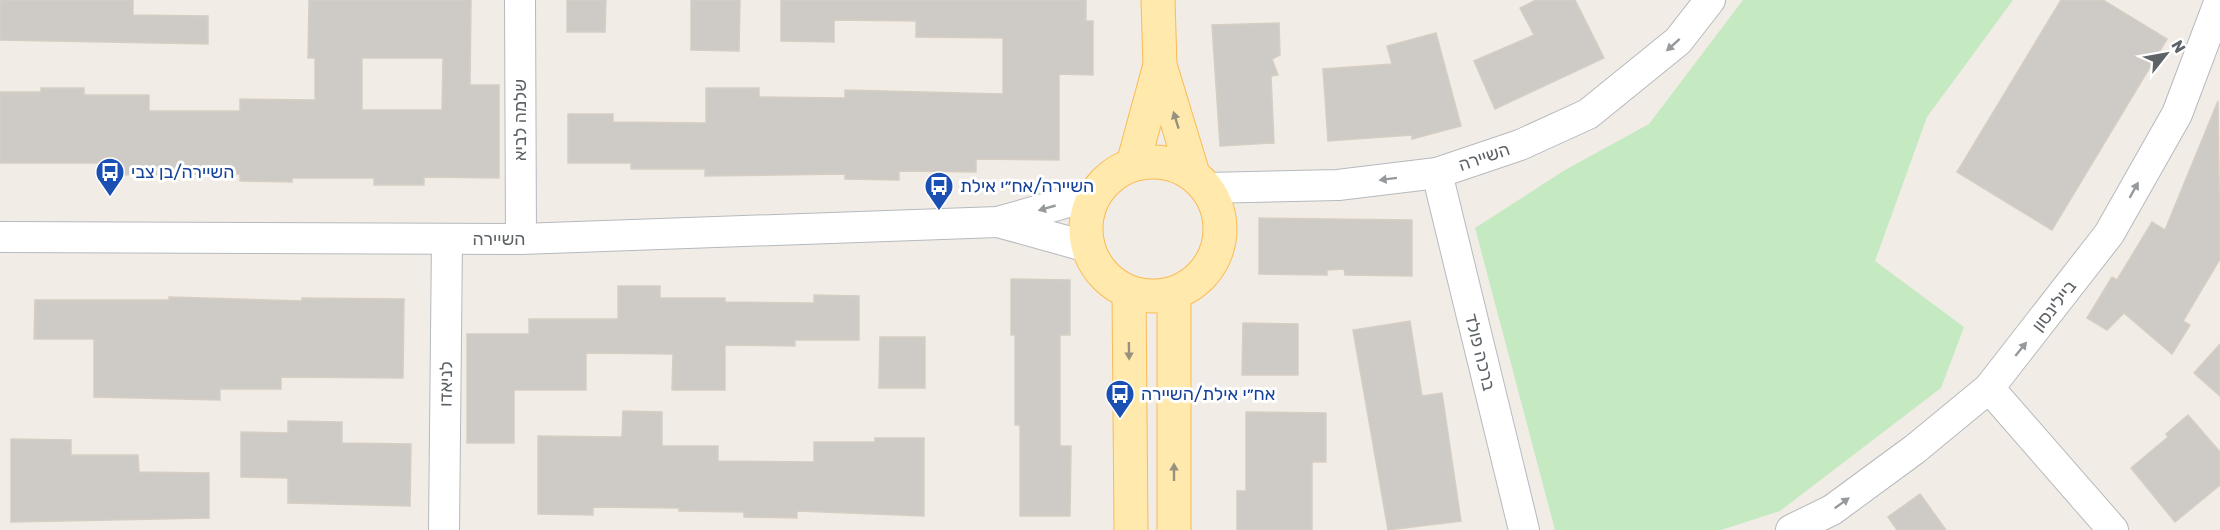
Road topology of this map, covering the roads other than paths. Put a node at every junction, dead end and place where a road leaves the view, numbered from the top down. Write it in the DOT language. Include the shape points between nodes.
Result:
graph roads {
  1 [pos="520,0"];
  2 [pos="1158,0"];
  3 [pos="1710,0"];
  4 [pos="2220,0"];
  5 [pos="1160,66"];
  6 [pos="1133,164"];
  7 [pos="1437,173"];
  8 [pos="1200,181"];
  9 [pos="1096,194"];
  10 [pos="998,222"];
  11 [pos="0,237"];
  12 [pos="447,239"];
  13 [pos="521,239"];
  14 [pos="1088,247"];
  15 [pos="1129,292"];
  16 [pos="1174,294"];
  17 [pos="1989,388"];
  18 [pos="444,530"];
  19 [pos="1131,530"];
  20 [pos="1174,530"];
  21 [pos="1524,530"];
  22 [pos="1791,530"];
  23 [pos="2113,530"];
  1 -- 13 [label="street, שלמה לביא"];
  2 -- 5 [label="main road"];
  3 -- 7 [label="street, השיירה, one-way" via="1678,41 1588,114 1520,145"];
  17 -- 4 [label="street, ביילינסון, one-way" via="2109,234 2177,114"];
  5 -- 6 [label="main road"];
  8 -- 5 [label="main road, one-way"];
  6 -- 8 [label="main road" via="1174,164"];
  6 -- 9 [label="main road" via="1114,173"];
  7 -- 8 [label="street, השיירה, one-way" via="1338,185"];
  7 -- 21 [label="street, ברכה פולד"];
  8 -- 16 [label="main road" via="1217,207 1221,228 1218,250 1193,284"];
  9 -- 10 [label="street, השיירה, one-way"];
  9 -- 14 [label="main road" via="1089,206"];
  10 -- 13 [label="street, השיירה"];
  10 -- 14 [label="street, השיירה"];
  11 -- 12 [label="street, השיירה"];
  12 -- 13 [label="street, השיירה"];
  12 -- 18 [label="street, לניאדו"];
  14 -- 15 [label="main road" via="1111,282"];
  15 -- 16 [label="main road" via="1159,297"];
  15 -- 19 [label="main road, one-way"];
  20 -- 16 [label="main road, one-way"];
  22 -- 17 [label="street, ביילינסון, one-way" via="1832,510"];
  17 -- 23 [label="street"];
}
